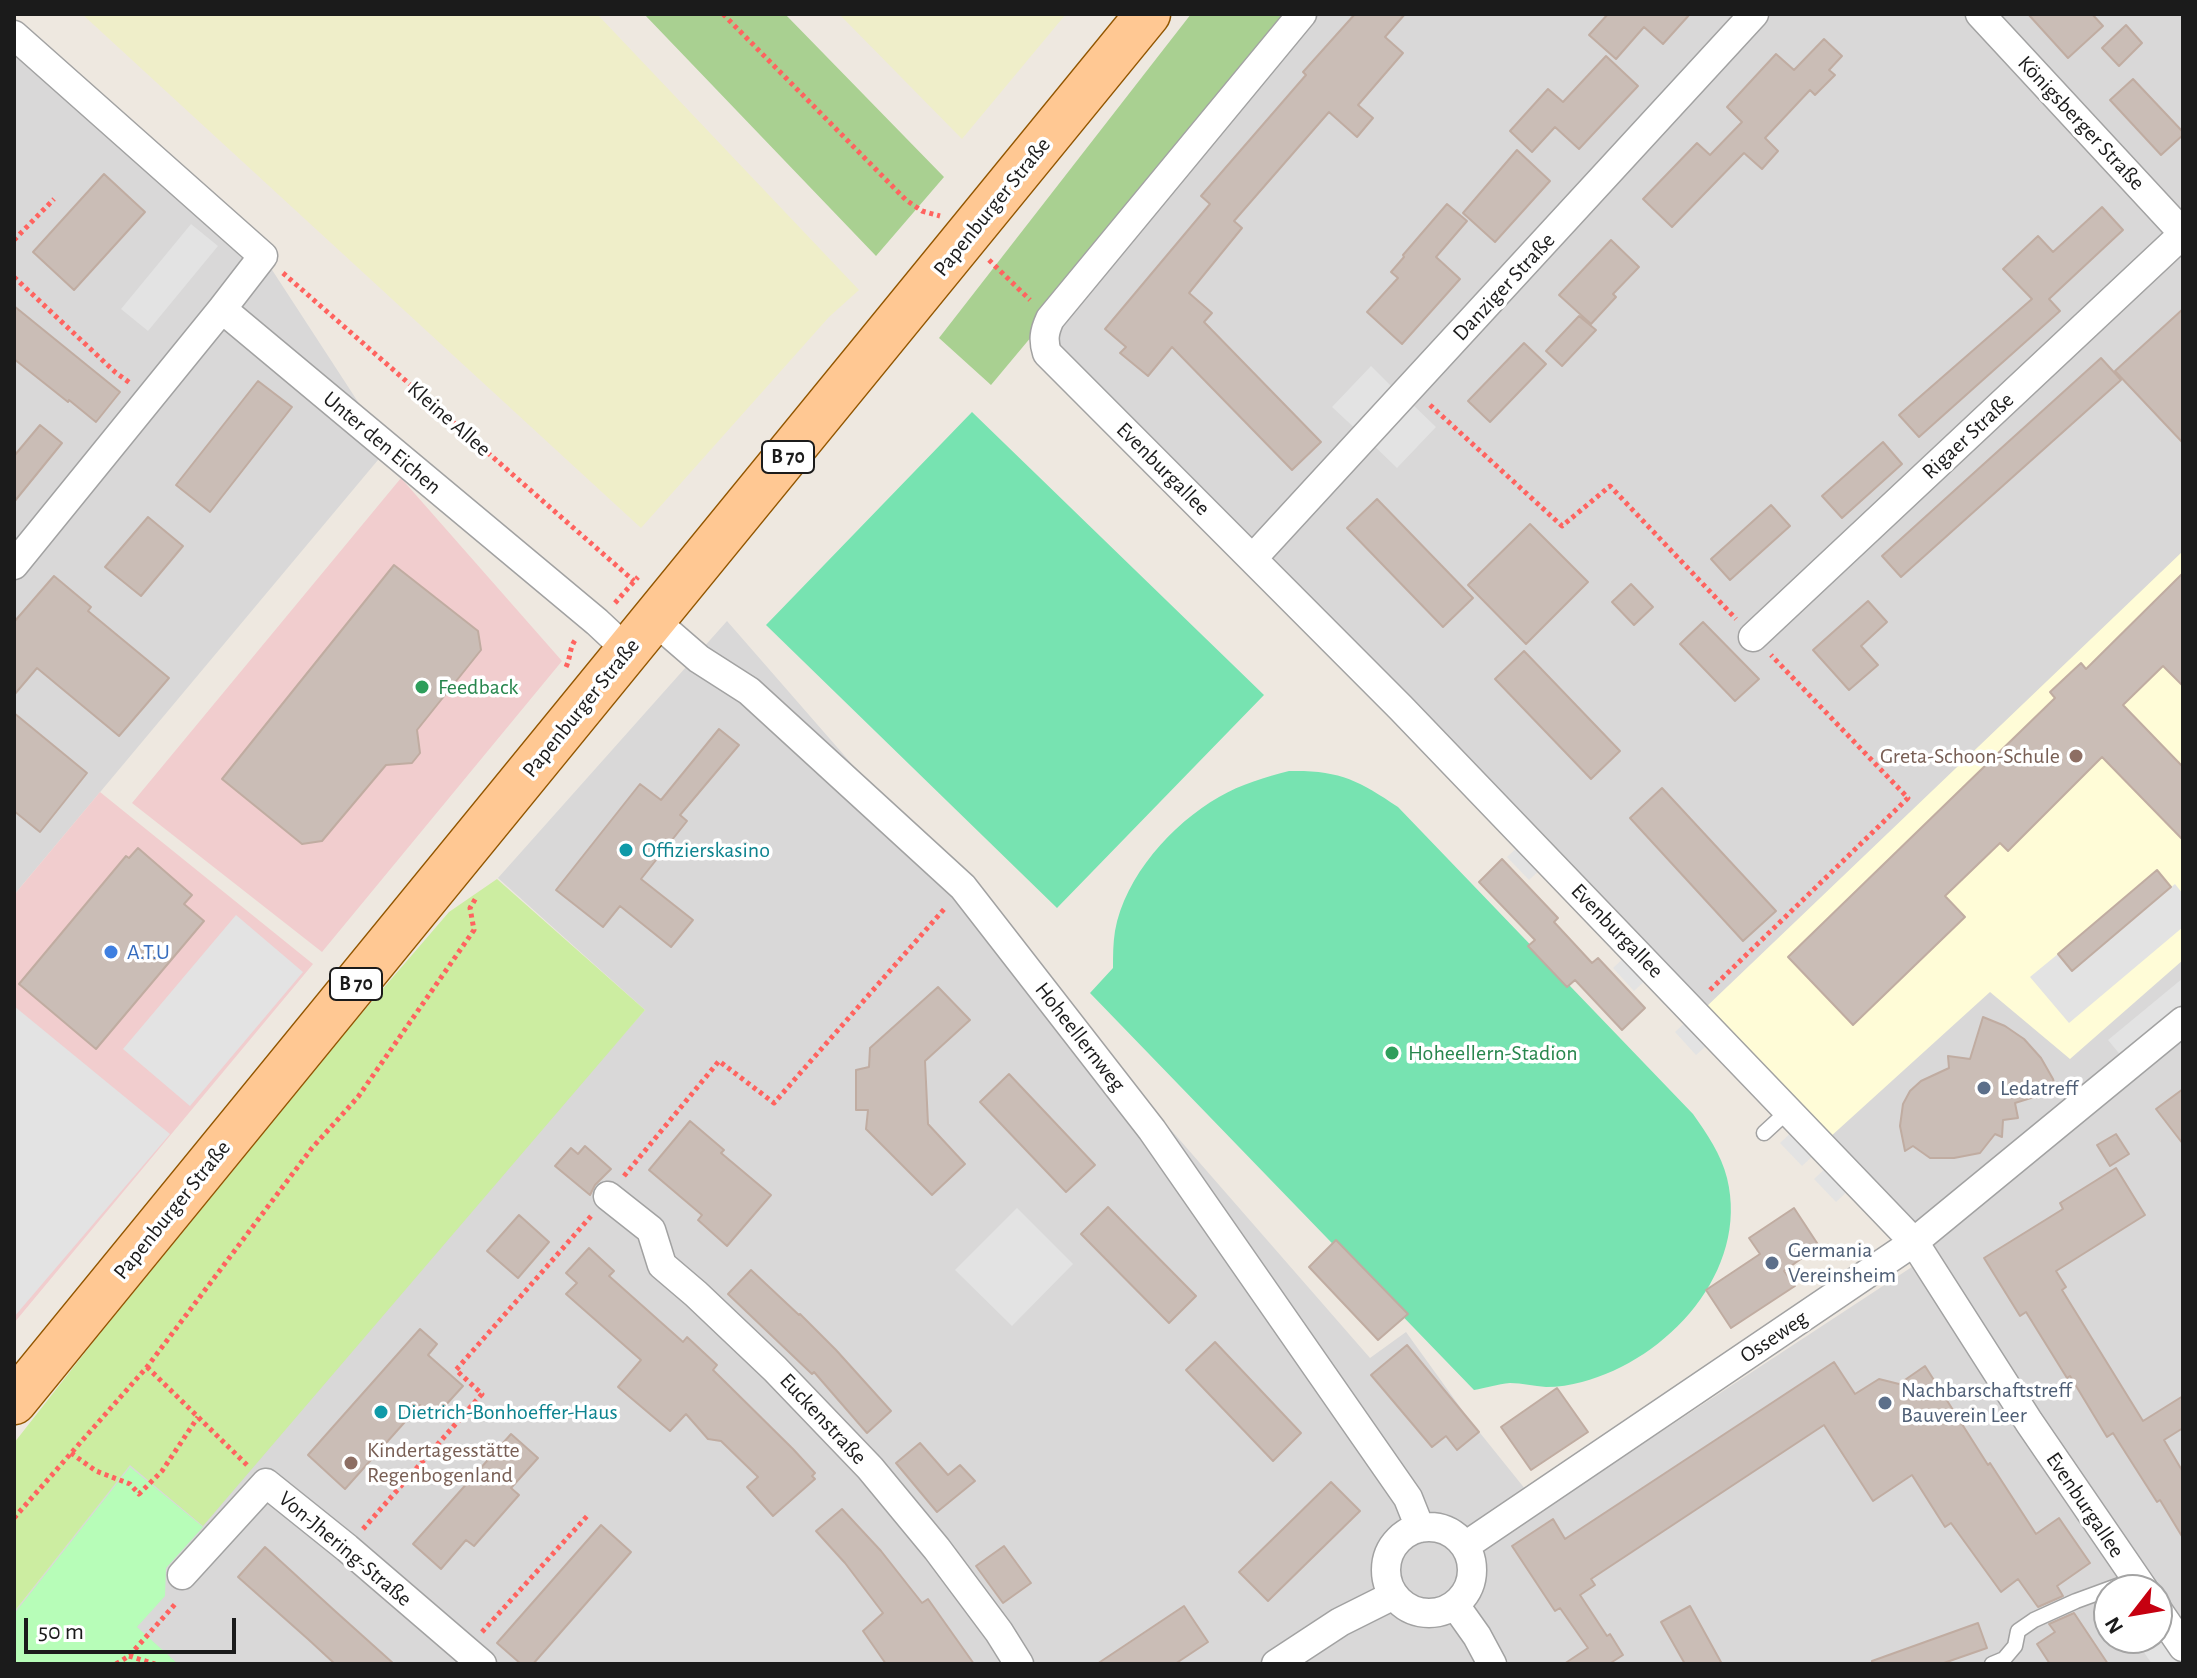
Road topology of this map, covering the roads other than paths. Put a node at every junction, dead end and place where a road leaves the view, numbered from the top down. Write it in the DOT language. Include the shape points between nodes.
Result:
graph roads {
  1 [pos="1148,14"];
  2 [pos="1302,14"];
  3 [pos="1754,14"];
  4 [pos="1980,14"];
  5 [pos="14,35"];
  6 [pos="2183,234"];
  7 [pos="222,309"];
  8 [pos="1253,558"];
  9 [pos="14,565"];
  10 [pos="641,636"];
  11 [pos="1753,637"];
  12 [pos="2183,1021"];
  13 [pos="1789,1110"];
  14 [pos="1764,1133"];
  15 [pos="608,1196"];
  16 [pos="1914,1242"];
  17 [pos="14,1402"];
  18 [pos="1420,1528"];
  19 [pos="1465,1546"];
  20 [pos="2133,1574"];
  21 [pos="182,1575"];
  22 [pos="1394,1595"];
  23 [pos="2093,1596"];
  24 [pos="1455,1605"];
  25 [pos="474,1657"];
  26 [pos="1019,1664"];
  27 [pos="1276,1664"];
  28 [pos="1492,1664"];
  29 [pos="1992,1664"];
  1 -- 10 [label="main road, Papenburger Straße / B 70"];
  2 -- 8 [label="street, Evenburgallee" via="1050,319 1044,341 1056,364"];
  3 -- 8 [label="street, Danziger Straße"];
  4 -- 6 [label="street, Königsberger Straße"];
  5 -- 7 [label="street" via="263,256"];
  6 -- 11 [label="street, Rigaer Straße"];
  7 -- 9 [label="street"];
  7 -- 10 [label="street, Unter den Eichen" via="597,622"];
  8 -- 13 [label="street, Evenburgallee"];
  10 -- 17 [label="main road, Papenburger Straße / B 70"];
  10 -- 18 [label="street, Hoheellernweg" via="699,659 749,691 963,887 1152,1130 1408,1498"];
  12 -- 16 [label="street, Osseweg"];
  13 -- 14 [label="lane"];
  13 -- 16 [label="street, Evenburgallee"];
  15 -- 26 [label="street, Euckenstraße" via="651,1230 662,1265 775,1369 870,1468 937,1549"];
  16 -- 19 [label="street, Osseweg"];
  16 -- 20 [label="street, Evenburgallee"];
  18 -- 19 [label="street" via="1442,1529"];
  18 -- 22 [label="street" via="1407,1533 1388,1557 1386,1572"];
  19 -- 24 [label="street" via="1472,1573"];
  21 -- 25 [label="street, Von-Jhering-Straße" via="266,1483"];
  22 -- 24 [label="street" via="1419,1612"];
  22 -- 27 [label="street"];
  23 -- 29 [label="lane" via="2034,1620 2018,1631 2015,1646 2004,1659"];
  24 -- 28 [label="street"];
}
